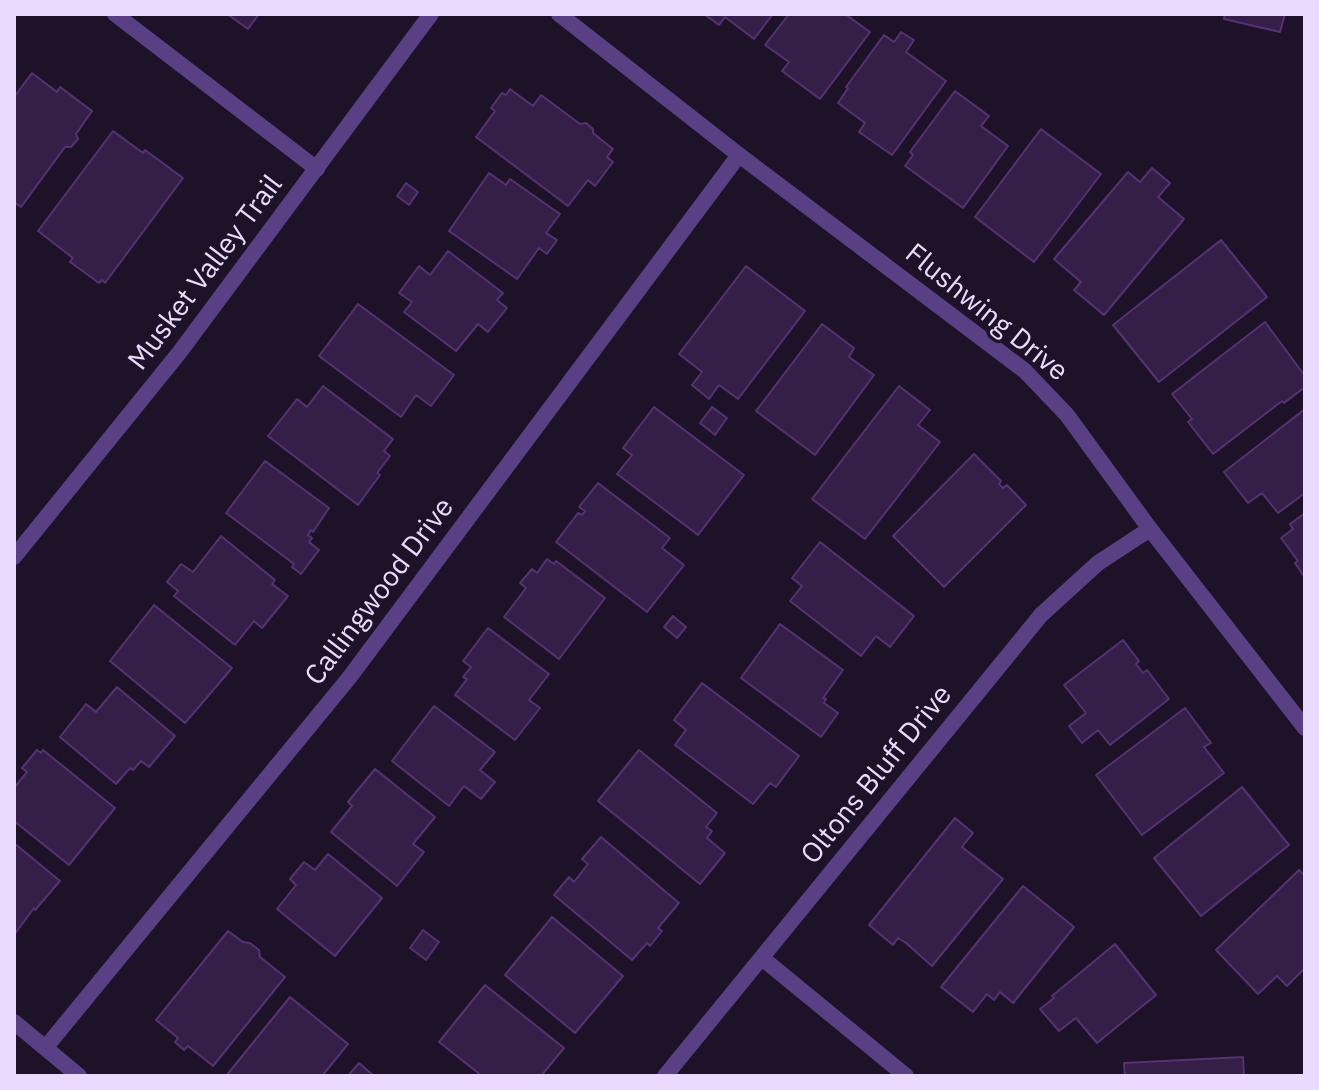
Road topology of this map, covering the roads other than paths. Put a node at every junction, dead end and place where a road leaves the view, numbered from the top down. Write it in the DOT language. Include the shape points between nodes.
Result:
graph roads {
  1 [pos="115,14"];
  2 [pos="431,14"];
  3 [pos="559,14"];
  4 [pos="739,155"];
  5 [pos="317,169"];
  6 [pos="1150,529"];
  7 [pos="14,557"];
  8 [pos="1305,728"];
  9 [pos="762,958"];
  10 [pos="14,1022"];
  11 [pos="46,1047"];
  12 [pos="79,1076"];
  13 [pos="665,1076"];
  14 [pos="906,1076"];
  1 -- 5 [label="street"];
  2 -- 5 [label="street, Musket Valley Trail"];
  3 -- 4 [label="street, Flushwing Drive"];
  4 -- 6 [label="street, Flushwing Drive" via="1025,371 1067,415"];
  4 -- 11 [label="street, Callingwood Drive" via="349,678"];
  5 -- 7 [label="street, Musket Valley Trail" via="179,353"];
  6 -- 8 [label="street, Flushwing Drive"];
  6 -- 9 [label="street, Oltons Bluff Drive" via="1098,563 1041,615"];
  9 -- 13 [label="street, Oltons Bluff Drive"];
  9 -- 14 [label="street"];
  10 -- 11 [label="street"];
  11 -- 12 [label="street"];
}
